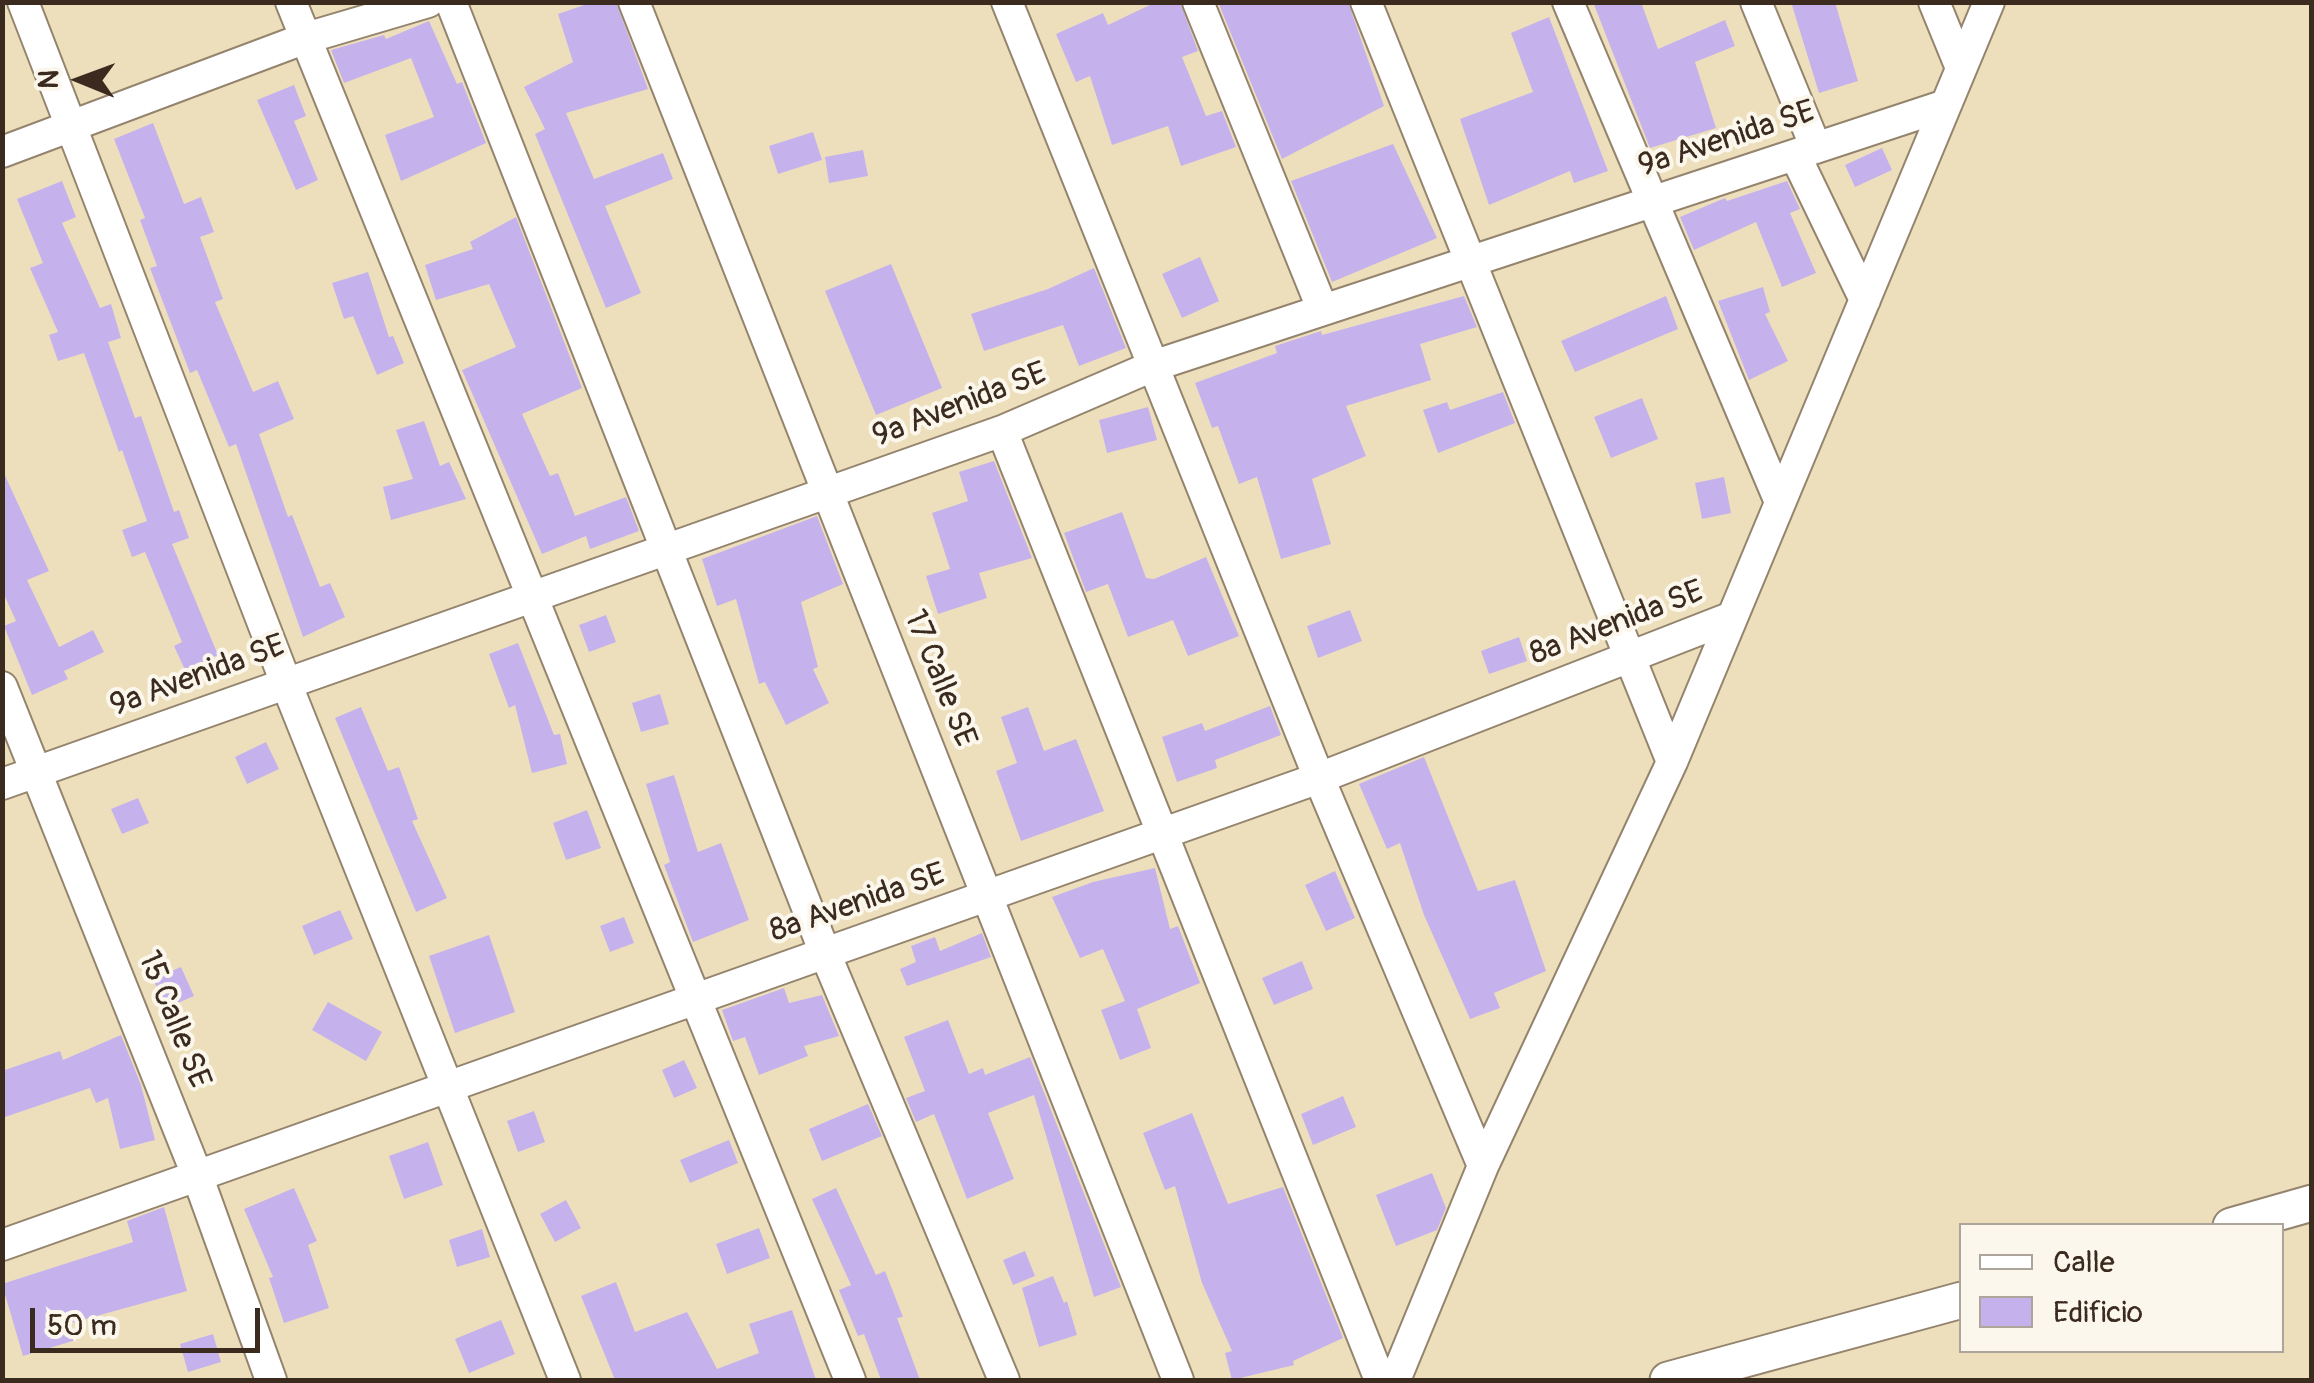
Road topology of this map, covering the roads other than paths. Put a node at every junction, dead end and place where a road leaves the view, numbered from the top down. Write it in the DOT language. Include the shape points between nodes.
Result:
graph roads {
  1 [pos="24,2"];
  2 [pos="291,2"];
  3 [pos="428,2"];
  4 [pos="451,2"];
  5 [pos="634,2"];
  6 [pos="1007,2"];
  7 [pos="1198,2"];
  8 [pos="1366,2"];
  9 [pos="1568,2"];
  10 [pos="1756,2"];
  11 [pos="1934,2"];
  12 [pos="1989,2"];
  13 [pos="306,38"];
  14 [pos="1961,68"];
  15 [pos="1946,106"];
  16 [pos="69,126"];
  17 [pos="1806,151"];
  18 [pos="2,152"];
  19 [pos="1652,200"];
  20 [pos="1471,264"];
  21 [pos="1865,300"];
  22 [pos="1322,308"];
  23 [pos="1153,366"];
  24 [pos="1002,430"];
  25 [pos="828,493"];
  26 [pos="1780,502"];
  27 [pos="668,548"];
  28 [pos="532,596"];
  29 [pos="1732,618"];
  30 [pos="1629,656"];
  31 [pos="286,684"];
  32 [pos="2,687"];
  33 [pos="1672,762"];
  34 [pos="36,772"];
  35 [pos="1319,778"];
  36 [pos="2,784"];
  37 [pos="1159,834"];
  38 [pos="987,896"];
  39 [pos="825,953"];
  40 [pos="695,999"];
  41 [pos="447,1086"];
  42 [pos="1483,1166"];
  43 [pos="197,1175"];
  44 [pos="2312,1203"];
  45 [pos="2241,1223"];
  46 [pos="2,1245"];
  47 [pos="1959,1301"];
  48 [pos="271,1380"];
  49 [pos="565,1380"];
  50 [pos="850,1380"];
  51 [pos="1004,1380"];
  52 [pos="1178,1380"];
  53 [pos="1380,1380"];
  54 [pos="1395,1380"];
  55 [pos="1668,1380"];
  1 -- 16 [label="street"];
  2 -- 13 [label="street"];
  3 -- 13 [label="street"];
  4 -- 27 [label="street"];
  5 -- 25 [label="street, 17 Calle SE"];
  6 -- 23 [label="street"];
  7 -- 22 [label="street"];
  8 -- 20 [label="street"];
  9 -- 19 [label="street"];
  10 -- 17 [label="street"];
  11 -- 14 [label="street"];
  12 -- 14 [label="street"];
  13 -- 16 [label="street"];
  13 -- 28 [label="street"];
  14 -- 15 [label="street"];
  15 -- 17 [label="street, 9a Avenida SE"];
  15 -- 21 [label="street"];
  16 -- 18 [label="street"];
  16 -- 31 [label="street"];
  17 -- 19 [label="street, 9a Avenida SE"];
  17 -- 21 [label="street"];
  19 -- 20 [label="street, 9a Avenida SE"];
  19 -- 26 [label="street"];
  20 -- 22 [label="street, 9a Avenida SE"];
  20 -- 30 [label="street"];
  21 -- 26 [label="street"];
  22 -- 23 [label="street, 9a Avenida SE"];
  23 -- 24 [label="street, 9a Avenida SE"];
  23 -- 35 [label="street"];
  24 -- 25 [label="street, 9a Avenida SE"];
  24 -- 37 [label="street"];
  25 -- 27 [label="street, 9a Avenida SE"];
  25 -- 38 [label="street, 17 Calle SE"];
  26 -- 29 [label="street"];
  27 -- 28 [label="street, 9a Avenida SE"];
  27 -- 39 [label="street"];
  28 -- 31 [label="street, 9a Avenida SE"];
  28 -- 40 [label="street"];
  29 -- 30 [label="street, 8a Avenida SE"];
  29 -- 33 [label="street"];
  30 -- 33 [label="street"];
  30 -- 35 [label="street, 8a Avenida SE"];
  31 -- 34 [label="street, 9a Avenida SE"];
  31 -- 41 [label="street"];
  32 -- 34 [label="street, 15 Calle SE"];
  33 -- 42 [label="street"];
  34 -- 36 [label="street, 9a Avenida SE"];
  34 -- 43 [label="street, 15 Calle SE"];
  35 -- 37 [label="street, 8a Avenida SE"];
  35 -- 42 [label="street"];
  37 -- 38 [label="street, 8a Avenida SE"];
  37 -- 53 [label="street"];
  38 -- 39 [label="street, 8a Avenida SE"];
  38 -- 52 [label="street, 17 Calle SE"];
  39 -- 40 [label="street, 8a Avenida SE"];
  39 -- 51 [label="street"];
  40 -- 41 [label="street, 8a Avenida SE"];
  40 -- 50 [label="street"];
  41 -- 43 [label="street, 8a Avenida SE"];
  41 -- 49 [label="street"];
  42 -- 54 [label="street"];
  43 -- 46 [label="street, 8a Avenida SE"];
  43 -- 48 [label="street, 15 Calle SE"];
  44 -- 45 [label="street"];
  47 -- 55 [label="street"];
}
